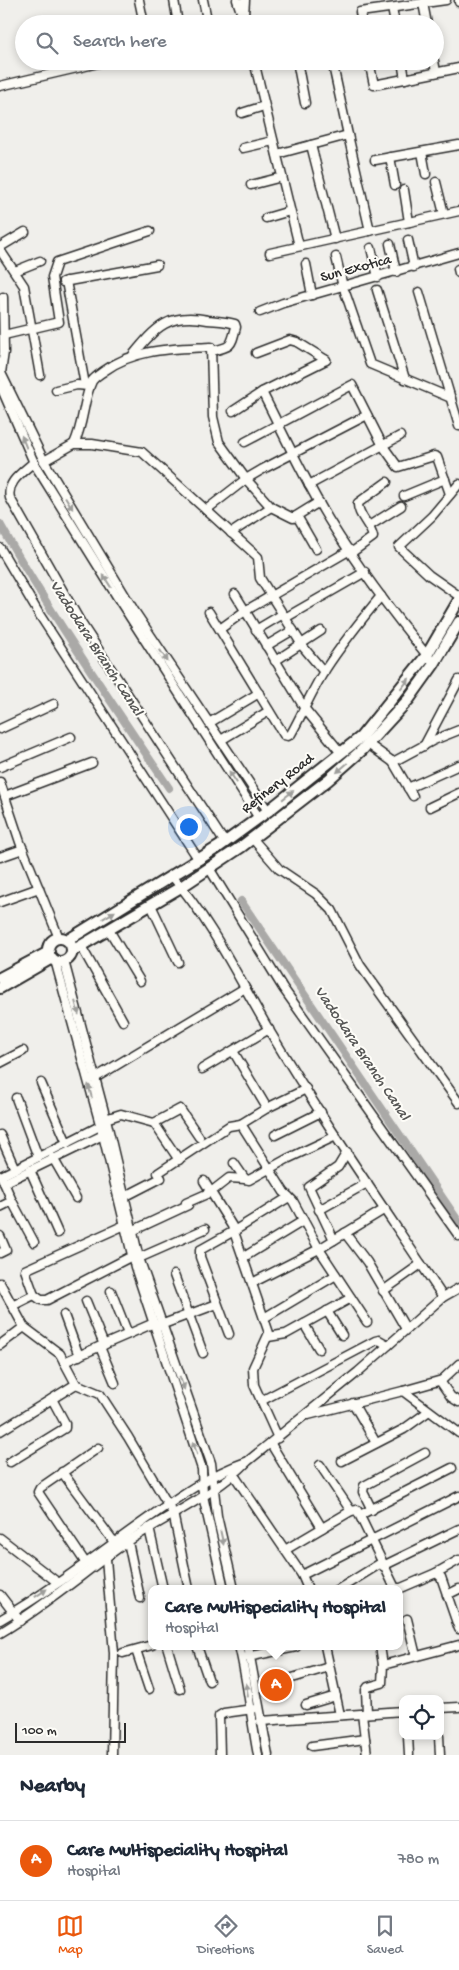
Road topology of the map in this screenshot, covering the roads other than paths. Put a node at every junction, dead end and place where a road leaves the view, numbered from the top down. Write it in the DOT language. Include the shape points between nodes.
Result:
graph roads {
  1 [pos="140,0"];
  2 [pos="174,0"];
  3 [pos="203,0"];
  4 [pos="237,0"];
  5 [pos="245,0"];
  6 [pos="446,0"];
  7 [pos="423,3"];
  8 [pos="392,8"];
  9 [pos="142,15"];
  10 [pos="176,15"];
  11 [pos="206,15"];
  12 [pos="243,15"];
  13 [pos="245,15"];
  14 [pos="360,15"];
  15 [pos="393,15"];
  16 [pos="425,15"];
  17 [pos="459,68"];
  18 [pos="68,70"];
  19 [pos="256,70"];
  20 [pos="299,70"];
  21 [pos="334,70"];
  22 [pos="371,70"];
  23 [pos="404,70"];
  24 [pos="436,72"];
  25 [pos="405,79"];
  26 [pos="0,86"];
  27 [pos="305,103"];
  28 [pos="264,106"];
  29 [pos="242,113"];
  30 [pos="348,135"];
  31 [pos="273,142"];
  32 [pos="311,145"];
  33 [pos="459,145"];
  34 [pos="243,148"];
  35 [pos="422,152"];
  36 [pos="277,154"];
  37 [pos="390,157"];
  38 [pos="375,160"];
  39 [pos="426,174"];
  40 [pos="282,177"];
  41 [pos="436,182"];
  42 [pos="251,185"];
  43 [pos="395,185"];
  44 [pos="404,190"];
  45 [pos="290,211"];
  46 [pos="459,211"];
  47 [pos="444,214"];
  48 [pos="266,218"];
  49 [pos="409,222"];
  50 [pos="150,231"];
  51 [pos="370,231"];
  52 [pos="25,232"];
  53 [pos="334,239"];
  54 [pos="408,240"];
  55 [pos="390,244"];
  56 [pos="299,246"];
  57 [pos="371,248"];
  58 [pos="0,249"];
  59 [pos="270,253"];
  60 [pos="459,253"];
  61 [pos="336,257"];
  62 [pos="40,260"];
  63 [pos="306,264"];
  64 [pos="157,265"];
  65 [pos="414,267"];
  66 [pos="15,271"];
  67 [pos="396,272"];
  68 [pos="378,277"];
  69 [pos="66,281"];
  70 [pos="53,284"];
  71 [pos="344,289"];
  72 [pos="377,290"];
  73 [pos="419,292"];
  74 [pos="312,295"];
  75 [pos="3,298"];
  76 [pos="260,312"];
  77 [pos="32,329"];
  78 [pos="4,335"];
  79 [pos="212,351"];
  80 [pos="256,353"];
  81 [pos="132,357"];
  82 [pos="1,372"];
  83 [pos="40,375"];
  84 [pos="405,379"];
  85 [pos="0,385"];
  86 [pos="88,386"];
  87 [pos="56,390"];
  88 [pos="262,392"];
  89 [pos="451,398"];
  90 [pos="233,411"];
  91 [pos="367,416"];
  92 [pos="278,424"];
  93 [pos="459,426"];
  94 [pos="400,436"];
  95 [pos="245,442"];
  96 [pos="74,444"];
  97 [pos="383,446"];
  98 [pos="292,453"];
  99 [pos="44,461"];
  100 [pos="34,462"];
  101 [pos="246,479"];
  102 [pos="445,479"];
  103 [pos="387,482"];
  104 [pos="459,484"];
  105 [pos="309,485"];
  106 [pos="450,494"];
  107 [pos="404,496"];
  108 [pos="319,502"];
  109 [pos="401,506"];
  110 [pos="271,507"];
  111 [pos="206,510"];
  112 [pos="296,516"];
  113 [pos="369,526"];
  114 [pos="231,533"];
  115 [pos="0,548"];
  116 [pos="316,549"];
  117 [pos="350,551"];
  118 [pos="364,572"];
  119 [pos="235,594"];
  120 [pos="380,596"];
  121 [pos="272,597"];
  122 [pos="459,598"];
  123 [pos="245,611"];
  124 [pos="209,612"];
  125 [pos="284,616"];
  126 [pos="459,622"];
  127 [pos="220,629"];
  128 [pos="256,630"];
  129 [pos="293,630"];
  130 [pos="320,631"];
  131 [pos="301,643"];
  132 [pos="266,646"];
  133 [pos="427,656"];
  134 [pos="276,661"];
  135 [pos="434,664"];
  136 [pos="324,672"];
  137 [pos="459,680"];
  138 [pos="259,693"];
  139 [pos="54,704"];
  140 [pos="305,709"];
  141 [pos="269,711"];
  142 [pos="209,723"];
  143 [pos="0,729"];
  144 [pos="459,730"];
  145 [pos="71,737"];
  146 [pos="221,740"];
  147 [pos="368,744"];
  148 [pos="424,746"];
  149 [pos="354,750"];
  150 [pos="341,753"];
  151 [pos="393,762"];
  152 [pos="92,763"];
  153 [pos="459,765"];
  154 [pos="0,767"];
  155 [pos="1,786"];
  156 [pos="408,788"];
  157 [pos="459,793"];
  158 [pos="5,796"];
  159 [pos="413,796"];
  160 [pos="430,807"];
  161 [pos="268,811"];
  162 [pos="259,818"];
  163 [pos="239,833"];
  164 [pos="249,841"];
  165 [pos="225,843"];
  166 [pos="23,849"];
  167 [pos="0,857"];
  168 [pos="198,860"];
  169 [pos="209,868"];
  170 [pos="172,876"];
  171 [pos="181,887"];
  172 [pos="40,888"];
  173 [pos="0,902"];
  174 [pos="151,905"];
  175 [pos="109,930"];
  176 [pos="63,939"];
  177 [pos="77,948"];
  178 [pos="55,958"];
  179 [pos="178,962"];
  180 [pos="0,978"];
  181 [pos="140,981"];
  182 [pos="0,988"];
  183 [pos="245,988"];
  184 [pos="123,1021"];
  185 [pos="268,1029"];
  186 [pos="23,1051"];
  187 [pos="233,1051"];
  188 [pos="0,1063"];
  189 [pos="202,1069"];
  190 [pos="95,1078"];
  191 [pos="41,1083"];
  192 [pos="306,1089"];
  193 [pos="16,1098"];
  194 [pos="459,1103"];
  195 [pos="268,1108"];
  196 [pos="321,1112"];
  197 [pos="102,1122"];
  198 [pos="154,1123"];
  199 [pos="241,1124"];
  200 [pos="0,1135"];
  201 [pos="103,1135"];
  202 [pos="275,1135"];
  203 [pos="336,1136"];
  204 [pos="200,1137"];
  205 [pos="67,1143"];
  206 [pos="346,1152"];
  207 [pos="38,1157"];
  208 [pos="54,1158"];
  209 [pos="179,1160"];
  210 [pos="234,1163"];
  211 [pos="14,1169"];
  212 [pos="270,1169"];
  213 [pos="30,1170"];
  214 [pos="2,1178"];
  215 [pos="245,1179"];
  216 [pos="204,1181"];
  217 [pos="367,1183"];
  218 [pos="211,1192"];
  219 [pos="289,1196"];
  220 [pos="124,1197"];
  221 [pos="76,1198"];
  222 [pos="12,1201"];
  223 [pos="0,1207"];
  224 [pos="385,1209"];
  225 [pos="319,1210"];
  226 [pos="303,1221"];
  227 [pos="129,1226"];
  228 [pos="205,1229"];
  229 [pos="234,1231"];
  230 [pos="58,1233"];
  231 [pos="345,1233"];
  232 [pos="0,1236"];
  233 [pos="459,1236"];
  234 [pos="334,1240"];
  235 [pos="34,1242"];
  236 [pos="319,1249"];
  237 [pos="0,1253"];
  238 [pos="136,1257"];
  239 [pos="244,1257"];
  240 [pos="421,1264"];
  241 [pos="174,1275"];
  242 [pos="336,1275"];
  243 [pos="0,1283"];
  244 [pos="252,1283"];
  245 [pos="459,1288"];
  246 [pos="111,1291"];
  247 [pos="383,1291"];
  248 [pos="34,1295"];
  249 [pos="443,1296"];
  250 [pos="351,1298"];
  251 [pos="86,1301"];
  252 [pos="217,1304"];
  253 [pos="12,1306"];
  254 [pos="327,1311"];
  255 [pos="190,1314"];
  256 [pos="64,1315"];
  257 [pos="264,1318"];
  258 [pos="367,1322"];
  259 [pos="304,1324"];
  260 [pos="157,1325"];
  261 [pos="24,1327"];
  262 [pos="406,1329"];
  263 [pos="128,1334"];
  264 [pos="229,1334"];
  265 [pos="342,1335"];
  266 [pos="268,1337"];
  267 [pos="0,1345"];
  268 [pos="388,1345"];
  269 [pos="102,1346"];
  270 [pos="319,1349"];
  271 [pos="203,1353"];
  272 [pos="79,1356"];
  273 [pos="64,1362"];
  274 [pos="459,1364"];
  275 [pos="440,1381"];
  276 [pos="115,1383"];
  277 [pos="76,1384"];
  278 [pos="403,1391"];
  279 [pos="52,1399"];
  280 [pos="261,1401"];
  281 [pos="459,1402"];
  282 [pos="354,1403"];
  283 [pos="429,1411"];
  284 [pos="304,1416"];
  285 [pos="0,1431"];
  286 [pos="459,1433"];
  287 [pos="278,1438"];
  288 [pos="376,1443"];
  289 [pos="271,1444"];
  290 [pos="98,1448"];
  291 [pos="426,1453"];
  292 [pos="248,1461"];
  293 [pos="342,1461"];
  294 [pos="10,1462"];
  295 [pos="320,1465"];
  296 [pos="452,1468"];
  297 [pos="62,1472"];
  298 [pos="234,1476"];
  299 [pos="214,1477"];
  300 [pos="203,1483"];
  301 [pos="214,1490"];
  302 [pos="203,1496"];
  303 [pos="459,1496"];
  304 [pos="168,1504"];
  305 [pos="372,1510"];
  306 [pos="351,1511"];
  307 [pos="173,1513"];
  308 [pos="360,1515"];
  309 [pos="149,1528"];
  310 [pos="322,1528"];
  311 [pos="459,1529"];
  312 [pos="0,1538"];
  313 [pos="114,1542"];
  314 [pos="128,1542"];
  315 [pos="371,1542"];
  316 [pos="285,1550"];
  317 [pos="106,1558"];
  318 [pos="459,1560"];
  319 [pos="86,1562"];
  320 [pos="382,1565"];
  321 [pos="436,1573"];
  322 [pos="302,1575"];
  323 [pos="57,1582"];
  324 [pos="162,1585"];
  325 [pos="188,1585"];
  326 [pos="223,1585"];
  327 [pos="233,1585"];
  328 [pos="306,1585"];
  329 [pos="346,1585"];
  330 [pos="392,1585"];
  331 [pos="403,1587"];
  332 [pos="459,1589"];
  333 [pos="0,1595"];
  334 [pos="447,1595"];
  335 [pos="140,1598"];
  336 [pos="13,1612"];
  337 [pos="407,1619"];
  338 [pos="457,1619"];
  339 [pos="0,1620"];
  340 [pos="20,1621"];
  341 [pos="459,1629"];
  342 [pos="0,1633"];
  343 [pos="459,1645"];
  344 [pos="148,1646"];
  345 [pos="136,1650"];
  346 [pos="168,1650"];
  347 [pos="198,1650"];
  348 [pos="240,1650"];
  349 [pos="249,1650"];
  350 [pos="281,1650"];
  351 [pos="326,1650"];
  352 [pos="381,1650"];
  353 [pos="123,1653"];
  354 [pos="251,1656"];
  355 [pos="416,1656"];
  356 [pos="242,1658"];
  357 [pos="383,1665"];
  358 [pos="329,1667"];
  359 [pos="289,1678"];
  360 [pos="209,1681"];
  361 [pos="180,1689"];
  362 [pos="149,1690"];
  363 [pos="336,1696"];
  364 [pos="306,1705"];
  365 [pos="459,1707"];
  366 [pos="260,1708"];
  367 [pos="444,1708"];
  368 [pos="250,1710"];
  369 [pos="399,1711"];
  370 [pos="365,1714"];
  371 [pos="340,1716"];
  372 [pos="261,1721"];
  373 [pos="365,1739"];
  374 [pos="408,1740"];
  375 [pos="439,1740"];
  376 [pos="312,1746"];
  377 [pos="112,1755"];
  378 [pos="220,1755"];
  379 [pos="258,1755"];
  380 [pos="268,1755"];
  381 [pos="367,1755"];
  382 [pos="409,1755"];
  383 [pos="440,1755"];
  1 -- 9 [label="street"];
  2 -- 10 [label="street"];
  3 -- 11 [label="street"];
  4 -- 12 [label="street"];
  5 -- 13 [label="street"];
  6 -- 7 [label="street"];
  7 -- 8 [label="street"];
  7 -- 16 [label="street"];
  8 -- 14 [label="street" via="360,12"];
  8 -- 15 [label="street"];
  17 -- 24 [label="street"];
  18 -- 26 [label="street"];
  19 -- 28 [label="street"];
  20 -- 27 [label="street"];
  21 -- 30 [label="street"];
  22 -- 25 [label="street" via="374,85"];
  23 -- 25 [label="street"];
  24 -- 25 [label="street"];
  28 -- 29 [label="street"];
  28 -- 31 [label="street"];
  30 -- 32 [label="street"];
  30 -- 51 [label="street"];
  31 -- 34 [label="street"];
  31 -- 36 [label="street"];
  32 -- 36 [label="street"];
  32 -- 53 [label="street"];
  33 -- 35 [label="street"];
  35 -- 37 [label="street"];
  35 -- 39 [label="street"];
  36 -- 40 [label="street"];
  37 -- 38 [label="street"];
  37 -- 43 [label="street"];
  40 -- 42 [label="street"];
  40 -- 45 [label="street"];
  41 -- 47 [label="street"];
  44 -- 49 [label="street"];
  45 -- 48 [label="street"];
  45 -- 56 [label="street"];
  46 -- 47 [label="street"];
  47 -- 49 [label="street"];
  49 -- 51 [label="street"];
  50 -- 70 [label="street" via="60,261 52,275"];
  51 -- 53 [label="street"];
  52 -- 58 [label="street"];
  53 -- 56 [label="street"];
  54 -- 65 [label="street"];
  55 -- 67 [label="street"];
  56 -- 59 [label="street"];
  57 -- 68 [label="street"];
  58 -- 66 [label="street"];
  60 -- 65 [label="street, Sun Exotica"];
  61 -- 71 [label="street"];
  62 -- 66 [label="street"];
  63 -- 74 [label="street"];
  64 -- 69 [label="street"];
  65 -- 67 [label="street, Sun Exotica"];
  66 -- 77 [label="street" via="26,291"];
  67 -- 68 [label="street, Sun Exotica"];
  68 -- 71 [label="street, Sun Exotica"];
  69 -- 70 [label="street"];
  69 -- 86 [label="street"];
  70 -- 77 [label="street" via="58,322"];
  71 -- 74 [label="street, Sun Exotica"];
  71 -- 84 [label="street" via="370,364"];
  72 -- 84 [label="street"];
  73 -- 89 [label="street"];
  74 -- 76 [label="street, Sun Exotica"];
  75 -- 78 [label="street"];
  77 -- 78 [label="street"];
  77 -- 83 [label="street"];
  78 -- 82 [label="street"];
  79 -- 81 [label="street" via="212,347 170,349"];
  79 -- 81 [label="street" via="231,345 235,324 185,317 160,325"];
  79 -- 101 [label="street" via="213,417 219,442"];
  80 -- 88 [label="street" via="290,340 326,360"];
  81 -- 86 [label="street" via="114,363"];
  82 -- 99 [label="street"];
  84 -- 89 [label="street"];
  100 -- 85 [label="street, one-way"];
  86 -- 87 [label="street" via="72,385"];
  86 -- 96 [label="street" via="81,431"];
  88 -- 90 [label="street"];
  88 -- 92 [label="street"];
  89 -- 93 [label="street"];
  91 -- 92 [label="street" via="352,385"];
  91 -- 97 [label="street"];
  91 -- 98 [label="street"];
  92 -- 95 [label="street"];
  92 -- 98 [label="street"];
  94 -- 97 [label="street"];
  96 -- 99 [label="street"];
  96 -- 111 [label="street" via="142,452"];
  97 -- 102 [label="street" via="398,467 436,457"];
  97 -- 105 [label="street"];
  98 -- 101 [label="street"];
  98 -- 105 [label="street"];
  99 -- 142 [label="street, one-way" via="135,612"];
  162 -- 100 [label="street, one-way"];
  100 -- 165 [label="street" via="12,482 10,498 81,623"];
  101 -- 110 [label="street"];
  101 -- 111 [label="street"];
  102 -- 106 [label="street"];
  102 -- 107 [label="street"];
  103 -- 113 [label="street" via="358,503 357,508"];
  104 -- 106 [label="street"];
  105 -- 108 [label="street"];
  106 -- 122 [label="street" via="399,547"];
  108 -- 112 [label="street"];
  108 -- 117 [label="street"];
  109 -- 113 [label="street"];
  110 -- 112 [label="street" via="293,518"];
  110 -- 114 [label="street"];
  111 -- 114 [label="street"];
  112 -- 116 [label="street"];
  113 -- 117 [label="street" via="372,539"];
  114 -- 121 [label="street" via="258,557 260,578"];
  115 -- 168 [label="street"];
  117 -- 118 [label="street"];
  117 -- 121 [label="street"];
  118 -- 120 [label="street"];
  118 -- 125 [label="street"];
  119 -- 123 [label="street"];
  120 -- 133 [label="street"];
  120 -- 136 [label="street"];
  121 -- 123 [label="street"];
  121 -- 125 [label="street"];
  122 -- 133 [label="main road, Refinery Road"];
  123 -- 127 [label="street"];
  123 -- 128 [label="street"];
  124 -- 127 [label="street"];
  125 -- 128 [label="street"];
  125 -- 129 [label="street"];
  126 -- 135 [label="main road, Refinery Road"];
  127 -- 138 [label="street"];
  128 -- 132 [label="street"];
  129 -- 131 [label="street"];
  129 -- 132 [label="street"];
  130 -- 131 [label="street"];
  131 -- 134 [label="street"];
  131 -- 136 [label="street"];
  132 -- 134 [label="street"];
  133 -- 135 [label="street"];
  149 -- 133 [label="main road, Refinery Road, one-way"];
  134 -- 140 [label="street"];
  135 -- 147 [label="main road, Refinery Road" via="409,699"];
  136 -- 140 [label="street"];
  137 -- 148 [label="street"];
  138 -- 141 [label="street"];
  138 -- 142 [label="street"];
  139 -- 143 [label="street"];
  140 -- 141 [label="street" via="288,736 284,735"];
  140 -- 150 [label="street"];
  141 -- 146 [label="street"];
  142 -- 146 [label="street"];
  144 -- 148 [label="street"];
  145 -- 154 [label="street"];
  146 -- 161 [label="street"];
  147 -- 149 [label="main road, Refinery Road"];
  147 -- 151 [label="street"];
  148 -- 151 [label="street"];
  149 -- 150 [label="main road, Refinery Road"];
  149 -- 164 [label="main road, Refinery Road, one-way" via="328,780"];
  161 -- 150 [label="main road, Refinery Road, one-way"];
  151 -- 156 [label="street"];
  152 -- 158 [label="street"];
  153 -- 156 [label="street"];
  155 -- 158 [label="street"];
  156 -- 159 [label="street"];
  157 -- 160 [label="street"];
  158 -- 166 [label="street"];
  161 -- 162 [label="main road, Refinery Road"];
  162 -- 163 [label="main road, Refinery Road"];
  163 -- 164 [label="main road"];
  163 -- 165 [label="main road, Refinery Road"];
  164 -- 169 [label="main road, Refinery Road"];
  164 -- 194 [label="street" via="332,910 360,965"];
  165 -- 168 [label="main road, Refinery Road"];
  166 -- 167 [label="street"];
  166 -- 172 [label="street"];
  168 -- 170 [label="main road, Refinery Road"];
  169 -- 171 [label="main road, Refinery Road"];
  169 -- 233 [label="street" via="283,988"];
  170 -- 171 [label="street"];
  176 -- 170 [label="main road, Refinery Road, one-way"];
  171 -- 174 [label="main road, Refinery Road"];
  171 -- 183 [label="street" via="217,938"];
  172 -- 173 [label="street"];
  172 -- 176 [label="street"];
  174 -- 175 [label="main road, Refinery Road"];
  174 -- 179 [label="street"];
  175 -- 177 [label="main road, Refinery Road"];
  175 -- 181 [label="street"];
  176 -- 177 [label="main road"];
  176 -- 178 [label="main road" via="50,944"];
  177 -- 178 [label="main road" via="69,958"];
  177 -- 184 [label="street"];
  178 -- 180 [label="main road"];
  178 -- 182 [label="main road"];
  178 -- 190 [label="street, one-way"];
  197 -- 178 [label="street, one-way"];
  183 -- 185 [label="street"];
  183 -- 190 [label="street"];
  185 -- 187 [label="street"];
  185 -- 192 [label="street"];
  186 -- 188 [label="street"];
  187 -- 189 [label="street"];
  187 -- 195 [label="street"];
  190 -- 197 [label="street"];
  191 -- 205 [label="street"];
  192 -- 195 [label="street"];
  192 -- 196 [label="street"];
  193 -- 207 [label="street"];
  195 -- 199 [label="street"];
  196 -- 202 [label="street"];
  196 -- 203 [label="street"];
  197 -- 198 [label="street" via="121,1114"];
  197 -- 201 [label="street"];
  197 -- 205 [label="street"];
  197 -- 220 [label="street"];
  198 -- 204 [label="street" via="180,1109"];
  198 -- 209 [label="street"];
  199 -- 209 [label="street" via="229,1126"];
  199 -- 212 [label="street"];
  200 -- 211 [label="street"];
  201 -- 208 [label="street"];
  201 -- 227 [label="street"];
  203 -- 206 [label="street"];
  203 -- 212 [label="street"];
  205 -- 207 [label="street"];
  206 -- 217 [label="street"];
  206 -- 225 [label="street" via="338,1167 310,1186"];
  207 -- 211 [label="street"];
  208 -- 213 [label="street"];
  208 -- 221 [label="street"];
  209 -- 220 [label="street" via="160,1176"];
  210 -- 215 [label="street"];
  211 -- 214 [label="street"];
  212 -- 215 [label="street"];
  212 -- 219 [label="street"];
  213 -- 214 [label="street"];
  213 -- 230 [label="street"];
  214 -- 222 [label="street"];
  215 -- 218 [label="street" via="229,1178"];
  216 -- 218 [label="street"];
  217 -- 224 [label="street"];
  217 -- 225 [label="street"];
  218 -- 227 [label="street"];
  218 -- 229 [label="street"];
  219 -- 226 [label="street"];
  219 -- 229 [label="street"];
  220 -- 227 [label="street"];
  222 -- 223 [label="street"];
  222 -- 235 [label="street"];
  224 -- 231 [label="street"];
  224 -- 240 [label="street"];
  225 -- 234 [label="street"];
  226 -- 236 [label="street"];
  226 -- 239 [label="street"];
  227 -- 238 [label="street"];
  227 -- 248 [label="street" via="25,1270"];
  228 -- 238 [label="street"];
  229 -- 239 [label="street"];
  229 -- 252 [label="street" via="200,1250"];
  231 -- 234 [label="street"];
  231 -- 247 [label="street" via="367,1262"];
  232 -- 237 [label="street" via="6,1250"];
  234 -- 236 [label="street"];
  236 -- 242 [label="street"];
  236 -- 244 [label="street"];
  238 -- 248 [label="street" via="47,1300"];
  238 -- 260 [label="street"];
  239 -- 244 [label="street"];
  240 -- 247 [label="street"];
  240 -- 249 [label="street"];
  241 -- 255 [label="street"];
  242 -- 250 [label="street"];
  242 -- 257 [label="street"];
  243 -- 253 [label="street"];
  244 -- 257 [label="street"];
  245 -- 249 [label="street"];
  246 -- 263 [label="street"];
  247 -- 262 [label="street"];
  248 -- 253 [label="street"];
  249 -- 262 [label="street"];
  250 -- 254 [label="street"];
  250 -- 258 [label="street"];
  251 -- 269 [label="street"];
  252 -- 255 [label="street"];
  252 -- 264 [label="street"];
  253 -- 261 [label="street"];
  254 -- 259 [label="street"];
  254 -- 265 [label="street"];
  255 -- 260 [label="street"];
  255 -- 271 [label="street"];
  256 -- 272 [label="street"];
  257 -- 266 [label="street"];
  259 -- 266 [label="street" via="286,1334"];
  259 -- 270 [label="street"];
  260 -- 263 [label="street"];
  260 -- 299 [label="street, one-way"];
  300 -- 260 [label="street, one-way" via="202,1469"];
  261 -- 267 [label="street"];
  261 -- 273 [label="street" via="60,1354"];
  262 -- 268 [label="street"];
  263 -- 269 [label="street"];
  266 -- 280 [label="street" via="253,1368 254,1385"];
  268 -- 280 [label="street" via="375,1341"];
  268 -- 284 [label="street"];
  269 -- 272 [label="street"];
  269 -- 276 [label="street"];
  272 -- 273 [label="street"];
  273 -- 277 [label="street"];
  274 -- 275 [label="street"];
  275 -- 278 [label="street"];
  275 -- 281 [label="street" via="451,1397"];
  277 -- 279 [label="street"];
  277 -- 304 [label="street" via="100,1394"];
  278 -- 282 [label="street"];
  278 -- 283 [label="street"];
  279 -- 285 [label="street"];
  279 -- 294 [label="street" via="65,1428"];
  280 -- 287 [label="street"];
  282 -- 284 [label="street"];
  282 -- 288 [label="street"];
  283 -- 286 [label="street"];
  283 -- 288 [label="street"];
  284 -- 287 [label="street"];
  287 -- 289 [label="street"];
  288 -- 293 [label="street"];
  289 -- 292 [label="street"];
  289 -- 310 [label="street"];
  290 -- 297 [label="street"];
  291 -- 305 [label="street" via="364,1486 363,1492"];
  292 -- 298 [label="street"];
  292 -- 299 [label="street"];
  295 -- 306 [label="street"];
  296 -- 305 [label="street"];
  297 -- 313 [label="street"];
  297 -- 319 [label="street" via="40,1488 39,1494"];
  298 -- 301 [label="street"];
  298 -- 316 [label="street"];
  299 -- 300 [label="street"];
  299 -- 301 [label="street"];
  300 -- 302 [label="street"];
  300 -- 304 [label="street"];
  301 -- 302 [label="street"];
  301 -- 327 [label="street, one-way"];
  302 -- 307 [label="street"];
  302 -- 326 [label="street"];
  303 -- 315 [label="street"];
  304 -- 307 [label="street"];
  304 -- 313 [label="street"];
  305 -- 308 [label="street"];
  306 -- 308 [label="street" via="357,1510"];
  306 -- 310 [label="street"];
  307 -- 309 [label="street"];
  307 -- 325 [label="street"];
  308 -- 315 [label="street"];
  309 -- 314 [label="street"];
  309 -- 324 [label="street"];
  310 -- 316 [label="street"];
  311 -- 320 [label="street"];
  312 -- 323 [label="street"];
  313 -- 319 [label="street"];
  314 -- 317 [label="street"];
  314 -- 335 [label="street"];
  315 -- 320 [label="street"];
  315 -- 322 [label="street"];
  316 -- 322 [label="street"];
  317 -- 340 [label="street"];
  317 -- 377 [label="street" via="114,1653"];
  318 -- 321 [label="street"];
  319 -- 323 [label="street"];
  320 -- 329 [label="street"];
  320 -- 330 [label="street"];
  321 -- 331 [label="street"];
  321 -- 334 [label="street" via="441,1577"];
  322 -- 328 [label="street"];
  336 -- 323 [label="street, one-way"];
  332 -- 334 [label="street"];
  333 -- 336 [label="street"];
  334 -- 338 [label="street"];
  336 -- 339 [label="street"];
  336 -- 340 [label="street"];
  337 -- 355 [label="street"];
  338 -- 341 [label="street"];
  340 -- 342 [label="street"];
  343 -- 355 [label="street"];
  344 -- 345 [label="street"];
  345 -- 353 [label="street"];
  345 -- 362 [label="street"];
  346 -- 361 [label="street"];
  347 -- 360 [label="street"];
  348 -- 356 [label="street"];
  349 -- 354 [label="street"];
  350 -- 354 [label="street"];
  351 -- 358 [label="street"];
  352 -- 357 [label="street"];
  354 -- 356 [label="street"];
  354 -- 366 [label="street"];
  355 -- 357 [label="street"];
  368 -- 356 [label="street, one-way"];
  357 -- 370 [label="street" via="382,1683 366,1690"];
  358 -- 359 [label="street"];
  358 -- 363 [label="street"];
  363 -- 364 [label="street"];
  363 -- 371 [label="street"];
  365 -- 367 [label="street"];
  366 -- 368 [label="street"];
  366 -- 372 [label="street"];
  368 -- 378 [label="street" via="219,1716"];
  368 -- 379 [label="street"];
  369 -- 370 [label="street"];
  370 -- 371 [label="street"];
  370 -- 373 [label="street"];
  371 -- 372 [label="street"];
  372 -- 380 [label="street"];
  373 -- 376 [label="street"];
  373 -- 381 [label="street"];
  374 -- 382 [label="street"];
  375 -- 383 [label="street"];
}
